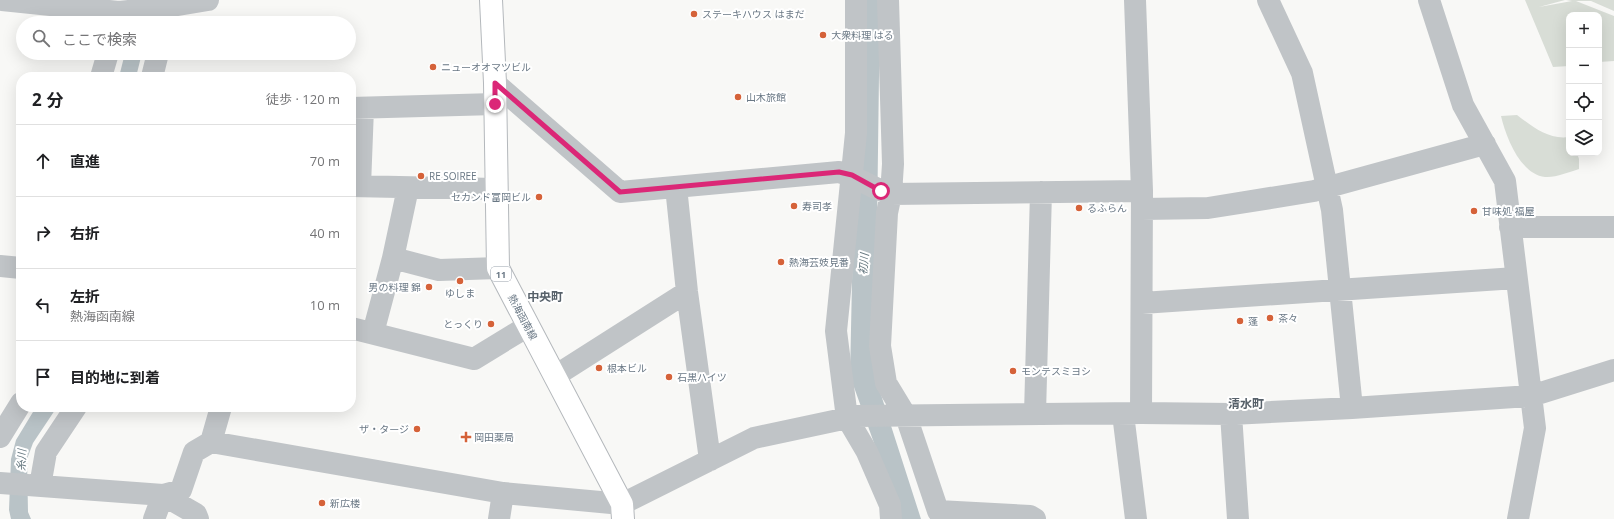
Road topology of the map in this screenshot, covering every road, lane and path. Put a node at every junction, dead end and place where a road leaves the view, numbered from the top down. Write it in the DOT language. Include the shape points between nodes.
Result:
graph roads {
  1 [pos="2,0"];
  2 [pos="208,0"];
  3 [pos="491,0"];
  4 [pos="856,0"];
  5 [pos="888,0"];
  6 [pos="1135,0"];
  7 [pos="1268,0"];
  8 [pos="1429,0"];
  9 [pos="169,9"];
  10 [pos="118,12"];
  11 [pos="106,60"];
  12 [pos="156,60"];
  13 [pos="102,72"];
  14 [pos="153,72"];
  15 [pos="495,94"];
  16 [pos="357,108"];
  17 [pos="1485,144"];
  18 [pos="356,147"];
  19 [pos="852,175"];
  20 [pos="356,186"];
  21 [pos="676,187"];
  22 [pos="408,188"];
  23 [pos="1327,188"];
  24 [pos="496,189"];
  25 [pos="1041,192"];
  26 [pos="891,194"];
  27 [pos="1142,200"];
  28 [pos="1510,227"];
  29 [pos="1614,227"];
  30 [pos="393,258"];
  31 [pos="0,266"];
  32 [pos="16,268"];
  33 [pos="498,268"];
  34 [pos="1516,278"];
  35 [pos="1340,290"];
  36 [pos="687,292"];
  37 [pos="1142,303"];
  38 [pos="528,326"];
  39 [pos="356,329"];
  40 [pos="373,333"];
  41 [pos="1614,370"];
  42 [pos="555,376"];
  43 [pos="1531,396"];
  44 [pos="1352,408"];
  45 [pos="16,411"];
  46 [pos="73,412"];
  47 [pos="220,412"];
  48 [pos="1035,414"];
  49 [pos="1132,414"];
  50 [pos="1231,414"];
  51 [pos="900,416"];
  52 [pos="852,417"];
  53 [pos="0,437"];
  54 [pos="212,442"];
  55 [pos="710,460"];
  56 [pos="4,483"];
  57 [pos="36,485"];
  58 [pos="503,493"];
  59 [pos="163,495"];
  60 [pos="622,511"];
  61 [pos="938,515"];
  62 [pos="154,519"];
  63 [pos="198,519"];
  64 [pos="499,519"];
  65 [pos="891,519"];
  66 [pos="1034,519"];
  67 [pos="1136,519"];
  68 [pos="1238,519"];
  69 [pos="1518,519"];
  1 -- 10 [label="street"];
  2 -- 9 [label="street"];
  3 -- 15 [label="main road, 熱海函南線 / 11"];
  4 -- 19 [label="street" via="856,133"];
  5 -- 26 [label="street" via="893,164"];
  6 -- 27 [label="street"];
  7 -- 23 [label="street" via="1302,73"];
  8 -- 17 [label="street" via="1463,105"];
  9 -- 10 [label="street"];
  11 -- 13 [label="street"];
  12 -- 14 [label="street"];
  15 -- 16 [label="street"];
  15 -- 21 [label="street" via="620,192"];
  15 -- 24 [label="main road, 熱海函南線 / 11"];
  16 -- 18 [label="street"];
  17 -- 23 [label="street"];
  17 -- 28 [label="street" via="1506,181"];
  19 -- 21 [label="street" via="839,172"];
  19 -- 26 [label="street"];
  19 -- 52 [label="street" via="836,331"];
  20 -- 22 [label="street"];
  21 -- 36 [label="street"];
  22 -- 24 [label="street"];
  22 -- 30 [label="street"];
  23 -- 27 [label="street" via="1208,208"];
  23 -- 35 [label="street" via="1332,210"];
  24 -- 33 [label="main road, 熱海函南線 / 11"];
  25 -- 26 [label="street"];
  25 -- 27 [label="street"];
  25 -- 48 [label="street"];
  26 -- 51 [label="street" via="887,213 880,346 886,383"];
  27 -- 37 [label="street"];
  28 -- 29 [label="street"];
  28 -- 34 [label="street"];
  30 -- 33 [label="street" via="439,270"];
  30 -- 40 [label="street"];
  31 -- 32 [label="street"];
  33 -- 38 [label="main road, 熱海函南線 / 11"];
  34 -- 35 [label="street"];
  34 -- 43 [label="street"];
  35 -- 37 [label="street"];
  35 -- 44 [label="street"];
  36 -- 42 [label="street"];
  36 -- 55 [label="street"];
  37 -- 49 [label="street"];
  38 -- 40 [label="street" via="474,359"];
  38 -- 42 [label="main road, 熱海函南線 / 11"];
  39 -- 40 [label="street"];
  41 -- 43 [label="street"];
  42 -- 60 [label="main road, 熱海函南線 / 11"];
  43 -- 44 [label="street"];
  43 -- 69 [label="street" via="1535,428"];
  44 -- 50 [label="street"];
  45 -- 53 [label="street"];
  46 -- 57 [label="street" via="46,452"];
  47 -- 54 [label="street"];
  48 -- 49 [label="street"];
  48 -- 51 [label="street"];
  49 -- 50 [label="street"];
  49 -- 67 [label="street"];
  50 -- 68 [label="street"];
  51 -- 52 [label="street"];
  51 -- 61 [label="street"];
  52 -- 55 [label="street" via="754,438"];
  52 -- 65 [label="street" via="890,505"];
  54 -- 58 [label="street"];
  54 -- 59 [label="street" via="194,452 181,490"];
  55 -- 60 [label="street"];
  56 -- 57 [label="street"];
  57 -- 59 [label="street"];
  58 -- 60 [label="street"];
  58 -- 64 [label="street"];
  59 -- 62 [label="street"];
  59 -- 63 [label="street" via="196,514"];
  61 -- 66 [label="street" via="1030,516"];
}
